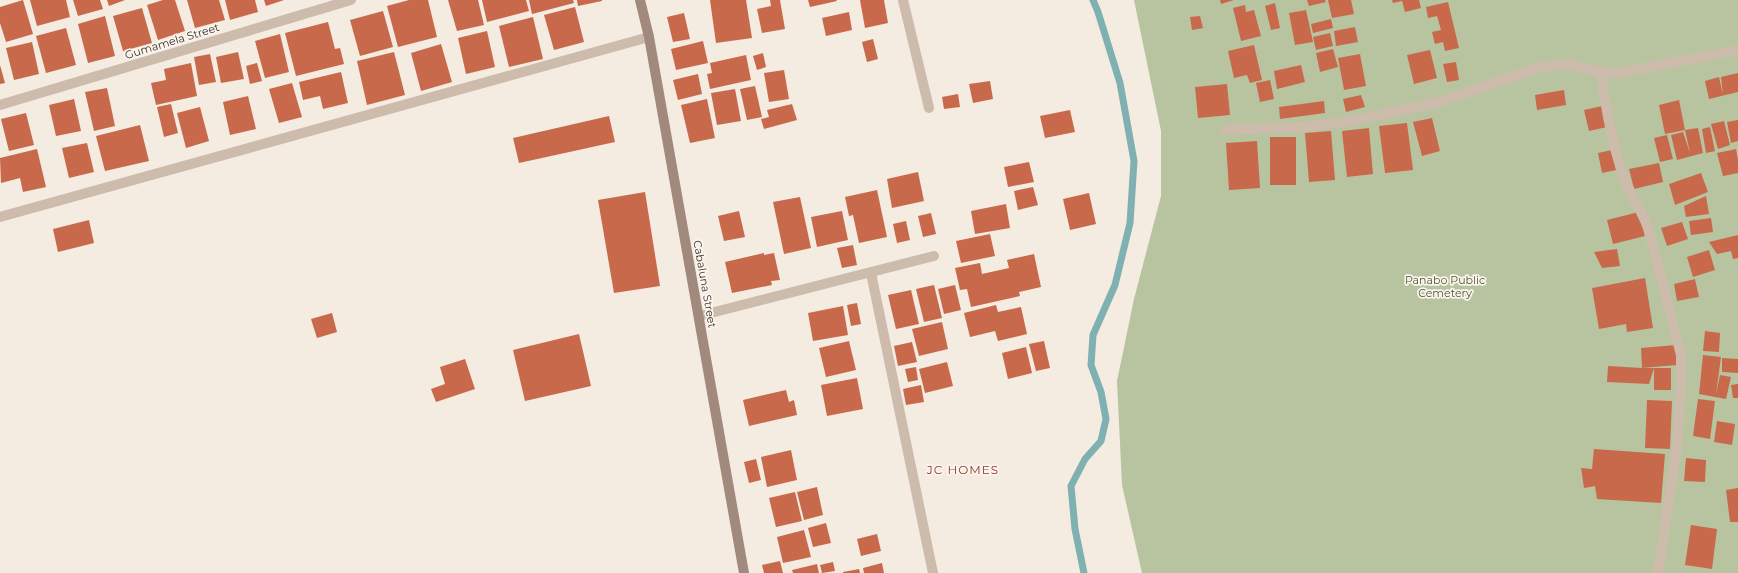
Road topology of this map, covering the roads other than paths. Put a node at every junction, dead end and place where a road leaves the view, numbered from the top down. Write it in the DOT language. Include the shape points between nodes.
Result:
graph roads {
  1 [pos="351,0"];
  2 [pos="640,0"];
  3 [pos="903,0"];
  4 [pos="650,37"];
  5 [pos="1738,50"];
  6 [pos="1602,72"];
  7 [pos="0,105"];
  8 [pos="929,108"];
  9 [pos="1225,130"];
  10 [pos="0,217"];
  11 [pos="934,256"];
  12 [pos="871,273"];
  13 [pos="699,316"];
  14 [pos="744,573"];
  15 [pos="934,573"];
  16 [pos="1658,573"];
  1 -- 7 [label="street, Gumamela Street"];
  2 -- 4 [label="main road, Cabaluna Street"];
  3 -- 8 [label="street"];
  4 -- 10 [label="street"];
  4 -- 13 [label="main road, Cabaluna Street"];
  5 -- 6 [label="street" via="1632,72"];
  6 -- 9 [label="street" via="1565,64 1541,67 1439,102 1346,122"];
  6 -- 16 [label="street" via="1605,99 1622,171 1648,228 1681,355 1676,446"];
  11 -- 12 [label="street"];
  12 -- 13 [label="street"];
  12 -- 15 [label="street"];
  13 -- 14 [label="main road, Cabaluna Street"];
}
